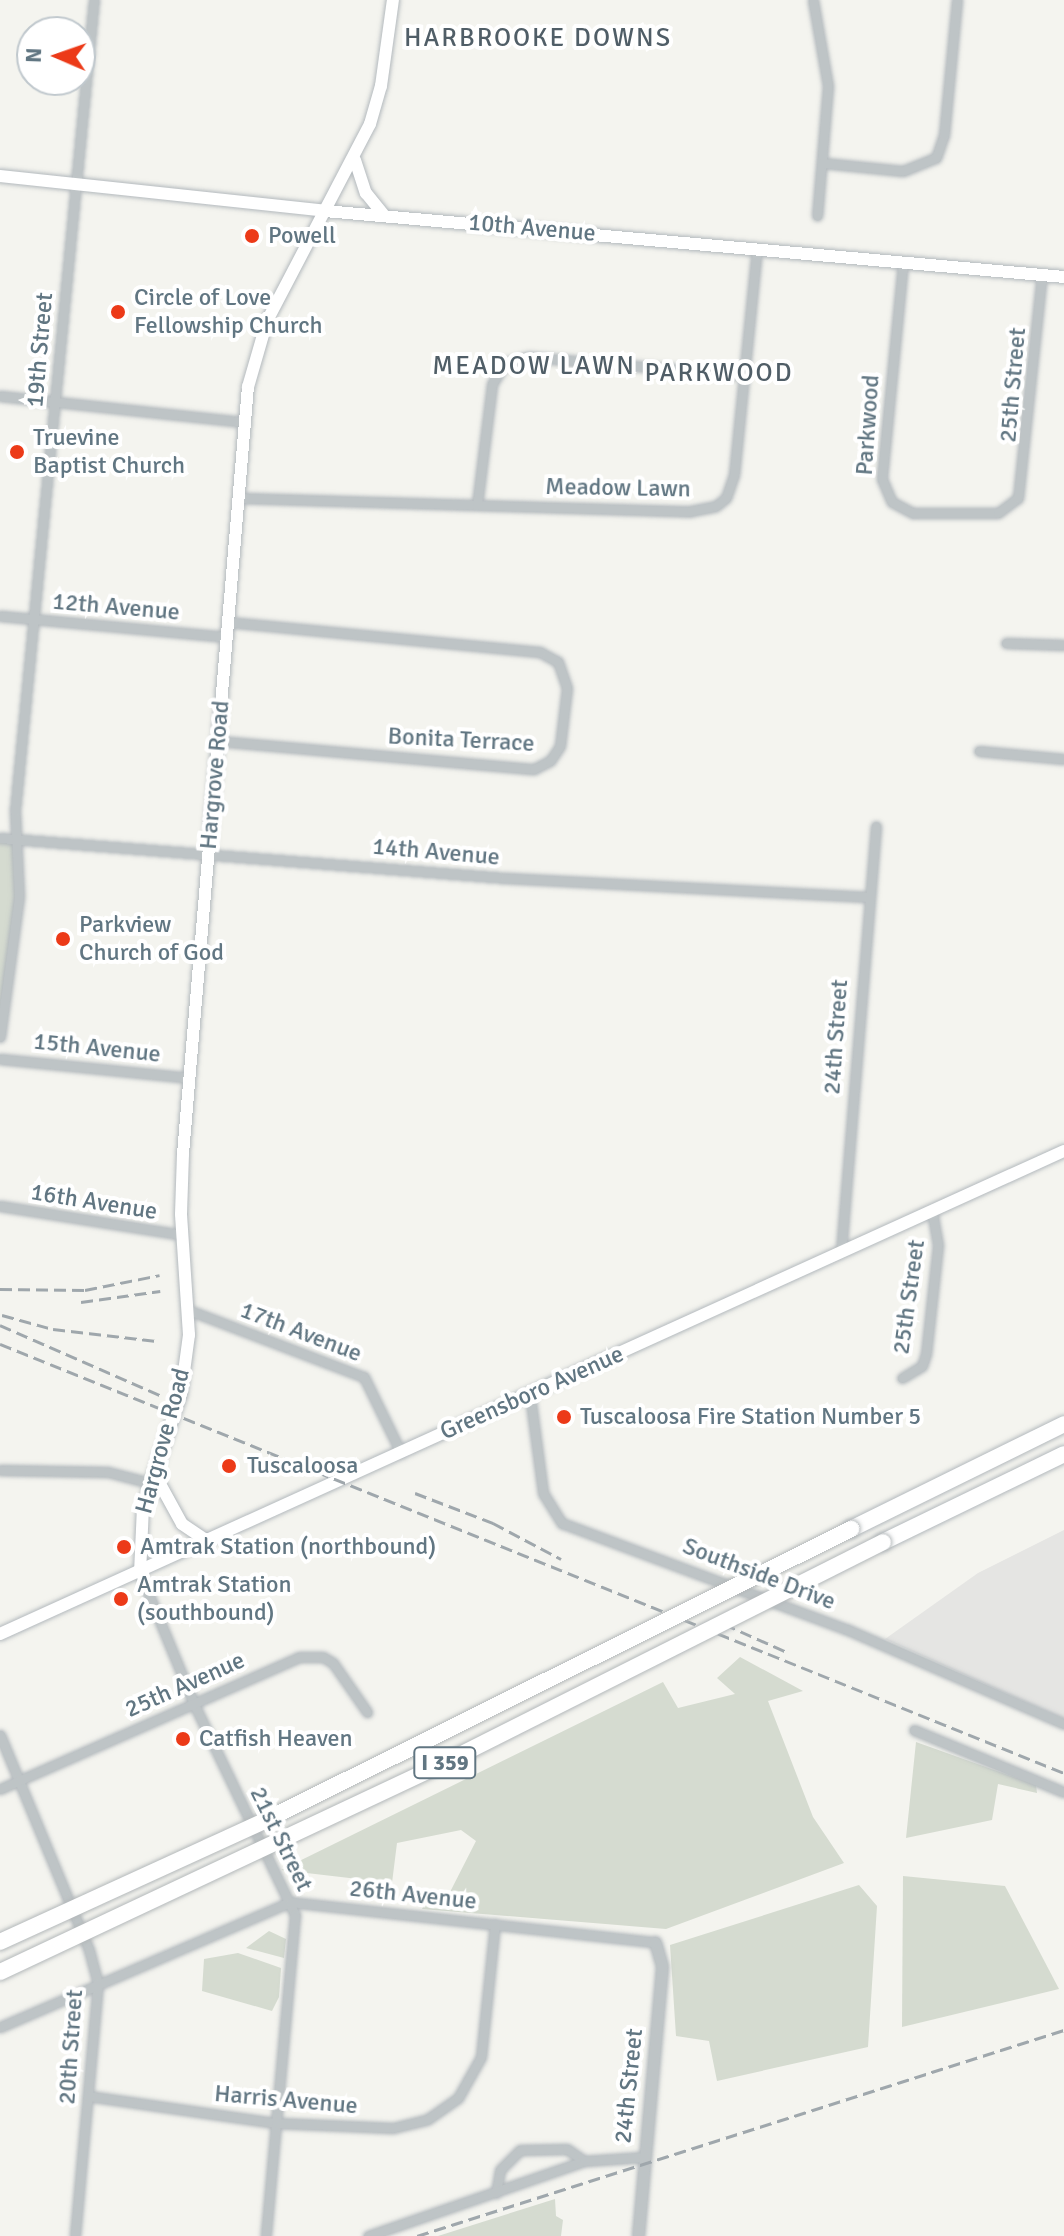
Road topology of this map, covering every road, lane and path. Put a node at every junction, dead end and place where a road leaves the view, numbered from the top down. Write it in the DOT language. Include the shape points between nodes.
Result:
graph roads {
  1 [pos="94,0"];
  2 [pos="393,0"];
  3 [pos="813,0"];
  4 [pos="957,0"];
  5 [pos="355,160"];
  6 [pos="823,163"];
  7 [pos="0,176"];
  8 [pos="75,183"];
  9 [pos="325,211"];
  10 [pos="384,215"];
  11 [pos="817,216"];
  12 [pos="757,249"];
  13 [pos="903,263"];
  14 [pos="1042,275"];
  15 [pos="1064,277"];
  16 [pos="743,375"];
  17 [pos="0,396"];
  18 [pos="56,402"];
  19 [pos="245,422"];
  20 [pos="240,498"];
  21 [pos="1018,498"];
  22 [pos="477,505"];
  23 [pos="0,616"];
  24 [pos="34,620"];
  25 [pos="229,622"];
  26 [pos="228,637"];
  27 [pos="1006,643"];
  28 [pos="1064,645"];
  29 [pos="218,741"];
  30 [pos="979,751"];
  31 [pos="1064,759"];
  32 [pos="876,826"];
  33 [pos="0,838"];
  34 [pos="19,840"];
  35 [pos="208,854"];
  36 [pos="869,897"];
  37 [pos="0,1037"];
  38 [pos="0,1059"];
  39 [pos="189,1078"];
  40 [pos="1064,1151"];
  41 [pos="0,1206"];
  42 [pos="932,1212"];
  43 [pos="183,1235"];
  44 [pos="841,1252"];
  45 [pos="191,1311"];
  46 [pos="902,1378"];
  47 [pos="530,1395"];
  48 [pos="1064,1424"];
  49 [pos="401,1453"];
  50 [pos="1064,1454"];
  51 [pos="0,1470"];
  52 [pos="152,1478"];
  53 [pos="206,1540"];
  54 [pos="140,1573"];
  55 [pos="0,1634"];
  56 [pos="194,1704"];
  57 [pos="367,1712"];
  58 [pos="1064,1724"];
  59 [pos="914,1730"];
  60 [pos="0,1735"];
  61 [pos="19,1780"];
  62 [pos="0,1789"];
  63 [pos="1064,1792"];
  64 [pos="290,1902"];
  65 [pos="495,1924"];
  66 [pos="0,1942"];
  67 [pos="655,1942"];
  68 [pos="0,1972"];
  69 [pos="98,1983"];
  70 [pos="0,2027"];
  71 [pos="88,2096"];
  72 [pos="276,2123"];
  73 [pos="644,2157"];
  74 [pos="584,2161"];
  75 [pos="496,2193"];
  76 [pos="75,2236"];
  77 [pos="266,2236"];
  78 [pos="368,2236"];
  79 [pos="638,2236"];
  1 -- 8 [label="street, 19th Street"];
  2 -- 5 [label="main road, Hargrove Road" via="377,104"];
  3 -- 6 [label="street" via="828,86"];
  4 -- 6 [label="street" via="944,135 936,158 903,171"];
  5 -- 9 [label="main road, Hargrove Road"];
  5 -- 10 [label="main road" via="366,193"];
  6 -- 11 [label="street"];
  7 -- 8 [label="main road, 10th Avenue"];
  8 -- 9 [label="main road, 10th Avenue"];
  8 -- 18 [label="street, 19th Street"];
  9 -- 10 [label="main road, 10th Avenue"];
  9 -- 19 [label="main road, Hargrove Road" via="259,339"];
  10 -- 12 [label="main road, 10th Avenue"];
  12 -- 13 [label="main road, 10th Avenue"];
  12 -- 16 [label="street, Meadow Lawn"];
  13 -- 14 [label="main road, 10th Avenue"];
  13 -- 21 [label="street, Parkwood" via="882,466 885,491 901,510 913,513 998,513"];
  14 -- 15 [label="main road, 10th Avenue"];
  14 -- 21 [label="street, 25th Street"];
  16 -- 22 [label="street, Meadow Lawn" via="732,487 716,506 691,511"];
  16 -- 22 [label="street" via="529,357 505,363 492,384"];
  17 -- 18 [label="street"];
  18 -- 19 [label="street"];
  18 -- 24 [label="street, 19th Street"];
  19 -- 20 [label="main road, Hargrove Road"];
  20 -- 22 [label="street, Meadow Lawn"];
  20 -- 25 [label="main road, Hargrove Road"];
  23 -- 24 [label="street, 12th Avenue"];
  24 -- 26 [label="street, 12th Avenue"];
  24 -- 34 [label="street, 19th Street" via="15,811"];
  25 -- 26 [label="main road, Hargrove Road"];
  25 -- 29 [label="street, Bonita Terrace" via="540,652 558,662 567,688 558,751 534,769"];
  26 -- 29 [label="main road, Hargrove Road"];
  27 -- 28 [label="street"];
  29 -- 35 [label="main road, Hargrove Road"];
  30 -- 31 [label="street"];
  32 -- 36 [label="street, 24th Street"];
  33 -- 34 [label="street, 14th Avenue"];
  34 -- 35 [label="street, 14th Avenue"];
  34 -- 37 [label="street, 19th Street" via="19,896"];
  35 -- 36 [label="street, 14th Avenue" via="505,878"];
  35 -- 39 [label="main road, Hargrove Road"];
  36 -- 44 [label="street, 24th Street"];
  38 -- 39 [label="street, 15th Avenue"];
  39 -- 43 [label="main road, Hargrove Road"];
  40 -- 42 [label="main road, Greensboro Avenue"];
  41 -- 43 [label="street, 16th Avenue"];
  42 -- 44 [label="main road, Greensboro Avenue"];
  42 -- 46 [label="street, 25th Street" via="938,1245 926,1354 922,1366"];
  43 -- 45 [label="main road, Hargrove Road"];
  44 -- 47 [label="main road, Greensboro Avenue"];
  45 -- 49 [label="street, 17th Avenue" via="364,1377"];
  45 -- 52 [label="main road, Hargrove Road" via="181,1394"];
  47 -- 49 [label="main road, Greensboro Avenue"];
  47 -- 58 [label="street, Southside Drive" via="543,1493 562,1523 846,1629"];
  48 -- 66 [label="highway, I 359, bridge" via="277,1814"];
  49 -- 53 [label="main road, Greensboro Avenue"];
  50 -- 68 [label="highway, I 359, bridge" via="433,1768"];
  51 -- 52 [label="street"];
  52 -- 53 [label="main road" via="182,1524"];
  52 -- 54 [label="main road, Hargrove Road" via="139,1534"];
  53 -- 54 [label="main road, Greensboro Avenue"];
  54 -- 55 [label="main road, Greensboro Avenue"];
  54 -- 56 [label="street, 21st Street"];
  56 -- 57 [label="street, 25th Avenue" via="311,1656 333,1663"];
  56 -- 61 [label="street, 25th Avenue"];
  56 -- 64 [label="street, 21st Street"];
  59 -- 63 [label="street"];
  60 -- 61 [label="street, 20th Street"];
  61 -- 62 [label="street, 25th Avenue"];
  61 -- 69 [label="street, 20th Street"];
  64 -- 65 [label="street, 26th Avenue"];
  64 -- 69 [label="street, 26th Avenue"];
  64 -- 72 [label="street, 21st Street" via="295,1915"];
  65 -- 67 [label="street, 26th Avenue"];
  65 -- 72 [label="street, Harris Avenue" via="487,2034 467,2087 440,2113 393,2128"];
  67 -- 73 [label="street, 24th Street" via="662,1966"];
  69 -- 70 [label="street, 26th Avenue"];
  69 -- 71 [label="street, 20th Street"];
  71 -- 72 [label="street, Harris Avenue"];
  71 -- 76 [label="street, 20th Street"];
  72 -- 77 [label="street, 21st Street"];
  73 -- 74 [label="street"];
  73 -- 79 [label="street, 24th Street"];
  74 -- 75 [label="street"];
  74 -- 75 [label="street" via="567,2149 520,2150 507,2160"];
  75 -- 78 [label="street"];
}
